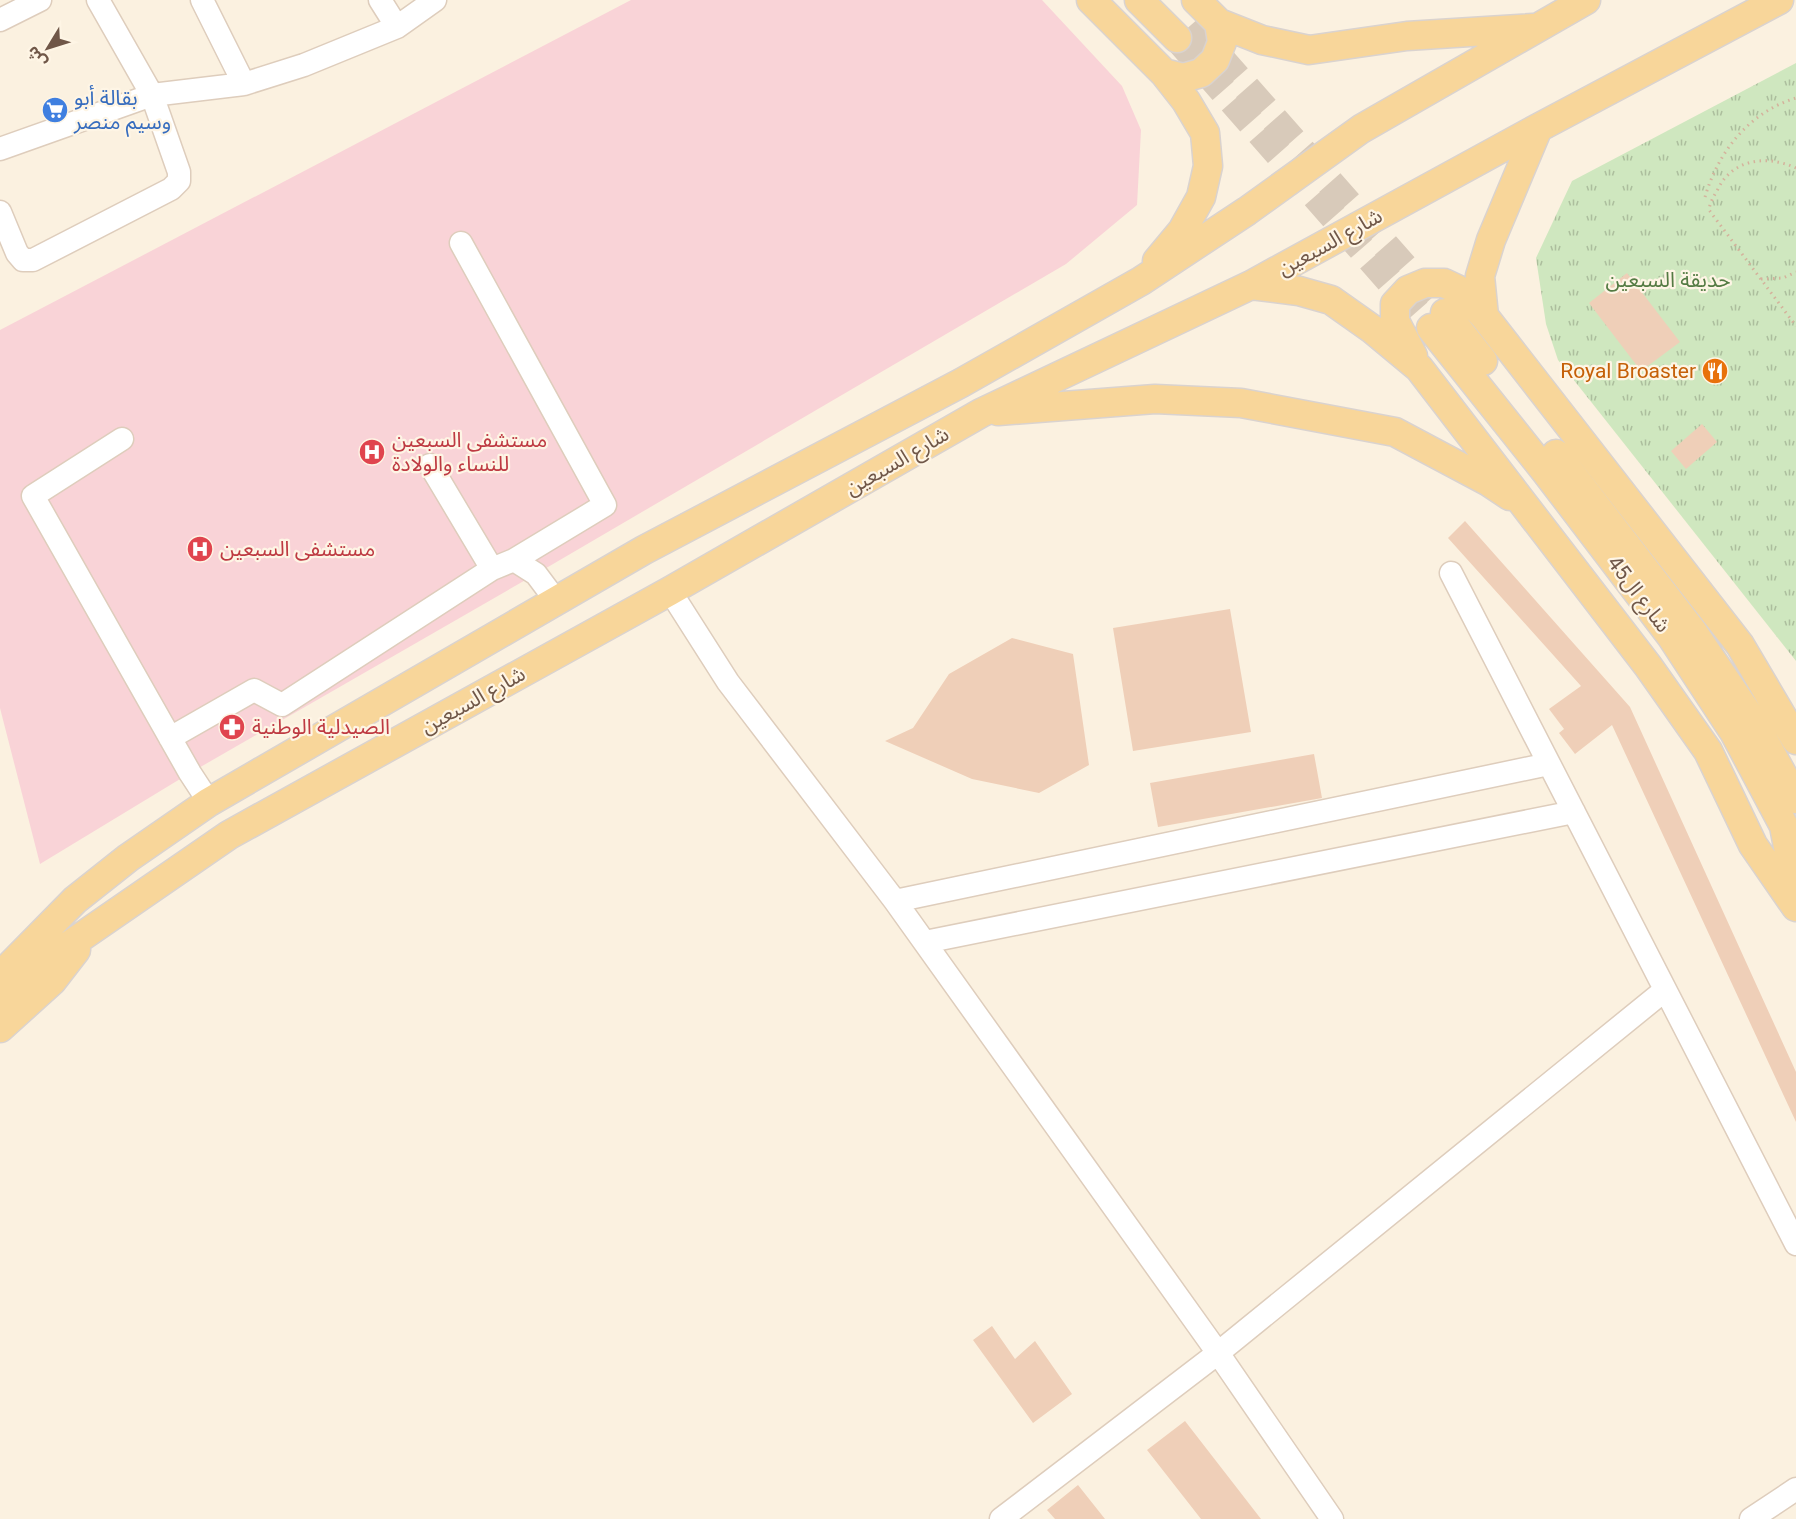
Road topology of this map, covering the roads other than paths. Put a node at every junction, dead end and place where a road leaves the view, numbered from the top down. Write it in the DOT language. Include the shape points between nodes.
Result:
graph roads {
  1 [pos="40,0"];
  2 [pos="98,0"];
  3 [pos="202,0"];
  4 [pos="380,0"];
  5 [pos="435,0"];
  6 [pos="1091,0"];
  7 [pos="1139,0"];
  8 [pos="1166,0"];
  9 [pos="1586,0"];
  10 [pos="1779,0"];
  11 [pos="0,20"];
  12 [pos="1196,22"];
  13 [pos="397,27"];
  14 [pos="1541,27"];
  15 [pos="1164,73"];
  16 [pos="244,84"];
  17 [pos="152,95"];
  18 [pos="1538,128"];
  19 [pos="0,149"];
  20 [pos="0,212"];
  21 [pos="461,243"];
  22 [pos="1141,281"];
  23 [pos="1251,285"];
  24 [pos="1485,316"];
  25 [pos="1419,368"];
  26 [pos="981,413"];
  27 [pos="122,440"];
  28 [pos="430,465"];
  29 [pos="1528,508"];
  30 [pos="514,560"];
  31 [pos="492,569"];
  32 [pos="1451,573"];
  33 [pos="670,591"];
  34 [pos="557,602"];
  35 [pos="170,738"];
  36 [pos="1796,740"];
  37 [pos="1549,764"];
  38 [pos="1796,799"];
  39 [pos="209,802"];
  40 [pos="1574,812"];
  41 [pos="1796,889"];
  42 [pos="895,901"];
  43 [pos="1796,907"];
  44 [pos="100,922"];
  45 [pos="925,942"];
  46 [pos="15,963"];
  47 [pos="1665,990"];
  48 [pos="0,1000"];
  49 [pos="0,1028"];
  50 [pos="1796,1244"];
  51 [pos="1218,1353"];
  52 [pos="1796,1489"];
  53 [pos="1001,1519"];
  54 [pos="1332,1519"];
  55 [pos="1751,1519"];
  1 -- 11 [label="street"];
  2 -- 17 [label="street"];
  3 -- 16 [label="street"];
  4 -- 13 [label="street"];
  5 -- 13 [label="street"];
  6 -- 15 [label="main road"];
  7 -- 12 [label="main road"];
  8 -- 12 [label="main road"];
  9 -- 14 [label="main road, شارع السبعين"];
  10 -- 18 [label="main road, شارع السبعين"];
  12 -- 14 [label="main road" via="1309,50 1407,36"];
  12 -- 15 [label="main road" via="1222,42 1215,60 1201,73 1183,78"];
  13 -- 16 [label="street" via="304,65"];
  14 -- 22 [label="main road, شارع السبعين" via="1361,129"];
  15 -- 22 [label="main road" via="1205,133 1209,166 1201,197 1182,231"];
  16 -- 17 [label="street"];
  17 -- 19 [label="street"];
  17 -- 20 [label="street" via="179,172 179,181 171,189 33,260 23,260 17,254"];
  18 -- 23 [label="main road, شارع السبعين"];
  18 -- 24 [label="main road" via="1480,276"];
  21 -- 30 [label="street" via="605,505"];
  22 -- 34 [label="main road, شارع السبعين" via="950,389 644,550"];
  23 -- 25 [label="main road" via="1331,300"];
  23 -- 26 [label="main road, شارع السبعين"];
  24 -- 25 [label="main road" via="1461,291 1444,283 1425,283 1408,290 1395,304 1395,321"];
  24 -- 36 [label="main road" via="1740,645"];
  25 -- 29 [label="main road"];
  26 -- 29 [label="main road" via="1155,399 1241,403 1395,432 1489,482"];
  26 -- 33 [label="main road, شارع السبعين"];
  27 -- 35 [label="street" via="33,496"];
  28 -- 31 [label="street"];
  29 -- 43 [label="main road" via="1708,752 1753,845"];
  30 -- 31 [label="street"];
  30 -- 34 [label="street" via="536,574"];
  31 -- 35 [label="street" via="282,705 254,690"];
  32 -- 37 [label="street"];
  33 -- 42 [label="street" via="728,682"];
  33 -- 44 [label="main road, شارع السبعين" via="229,835"];
  34 -- 39 [label="main road, شارع السبعين"];
  35 -- 39 [label="street"];
  37 -- 40 [label="street"];
  37 -- 42 [label="street"];
  38 -- 41 [label="main road, شارع ال45" via="1754,722 1693,632 1594,502 1438,320 1546,472 1671,636 1734,732 1784,826"];
  39 -- 46 [label="main road, شارع السبعين" via="75,900"];
  40 -- 45 [label="street"];
  40 -- 47 [label="street"];
  42 -- 45 [label="street"];
  44 -- 46 [label="main road, شارع السبعين"];
  44 -- 49 [label="main road" via="52,981"];
  45 -- 51 [label="street"];
  46 -- 48 [label="main road"];
  47 -- 50 [label="street"];
  47 -- 51 [label="street"];
  51 -- 53 [label="street"];
  51 -- 54 [label="street"];
  52 -- 55 [label="street"];
}
